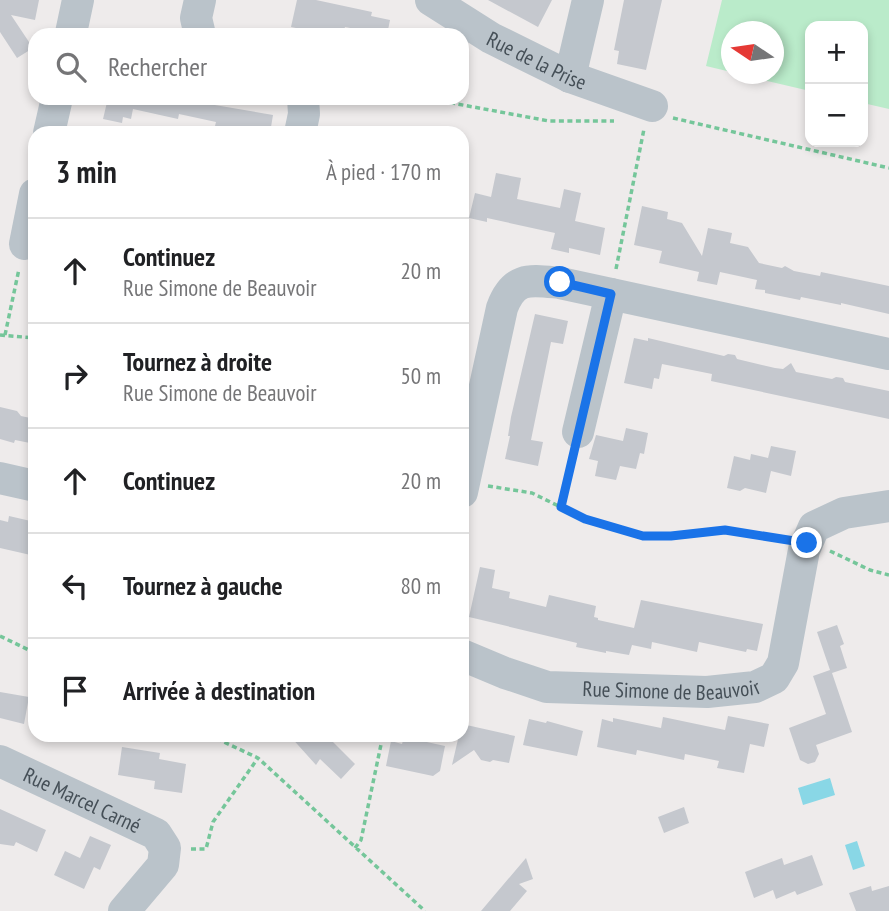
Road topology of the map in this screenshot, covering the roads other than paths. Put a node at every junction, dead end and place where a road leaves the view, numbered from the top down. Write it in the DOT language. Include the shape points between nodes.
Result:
graph roads {
  1 [pos="78,0"];
  2 [pos="200,0"];
  3 [pos="431,0"];
  4 [pos="588,0"];
  5 [pos="75,28"];
  6 [pos="198,28"];
  7 [pos="570,77"];
  8 [pos="55,105"];
  9 [pos="303,105"];
  10 [pos="649,110"];
  11 [pos="51,126"];
  12 [pos="301,126"];
  13 [pos="28,229"];
  14 [pos="25,244"];
  15 [pos="611,294"];
  16 [pos="889,354"];
  17 [pos="578,432"];
  18 [pos="469,459"];
  19 [pos="0,478"];
  20 [pos="28,484"];
  21 [pos="889,506"];
  22 [pos="469,658"];
  23 [pos="0,761"];
  24 [pos="124,911"];
  1 -- 5 [label="street"];
  2 -- 6 [label="street"];
  3 -- 7 [label="street, Rue de la Prise" via="491,38"];
  4 -- 7 [label="street"];
  7 -- 10 [label="street, Rue de la Prise"];
  8 -- 11 [label="street"];
  9 -- 12 [label="street"];
  13 -- 14 [label="street"];
  15 -- 16 [label="street"];
  15 -- 17 [label="street"];
  15 -- 18 [label="street" via="536,280 520,282 508,292"];
  19 -- 20 [label="street"];
  21 -- 22 [label="street, Rue Simone de Beauvoir" via="844,513 814,527 783,663 774,678 755,687 707,692 547,687"];
  23 -- 24 [label="street, Rue Marcel Carné" via="156,834 165,848 163,865"];
}
